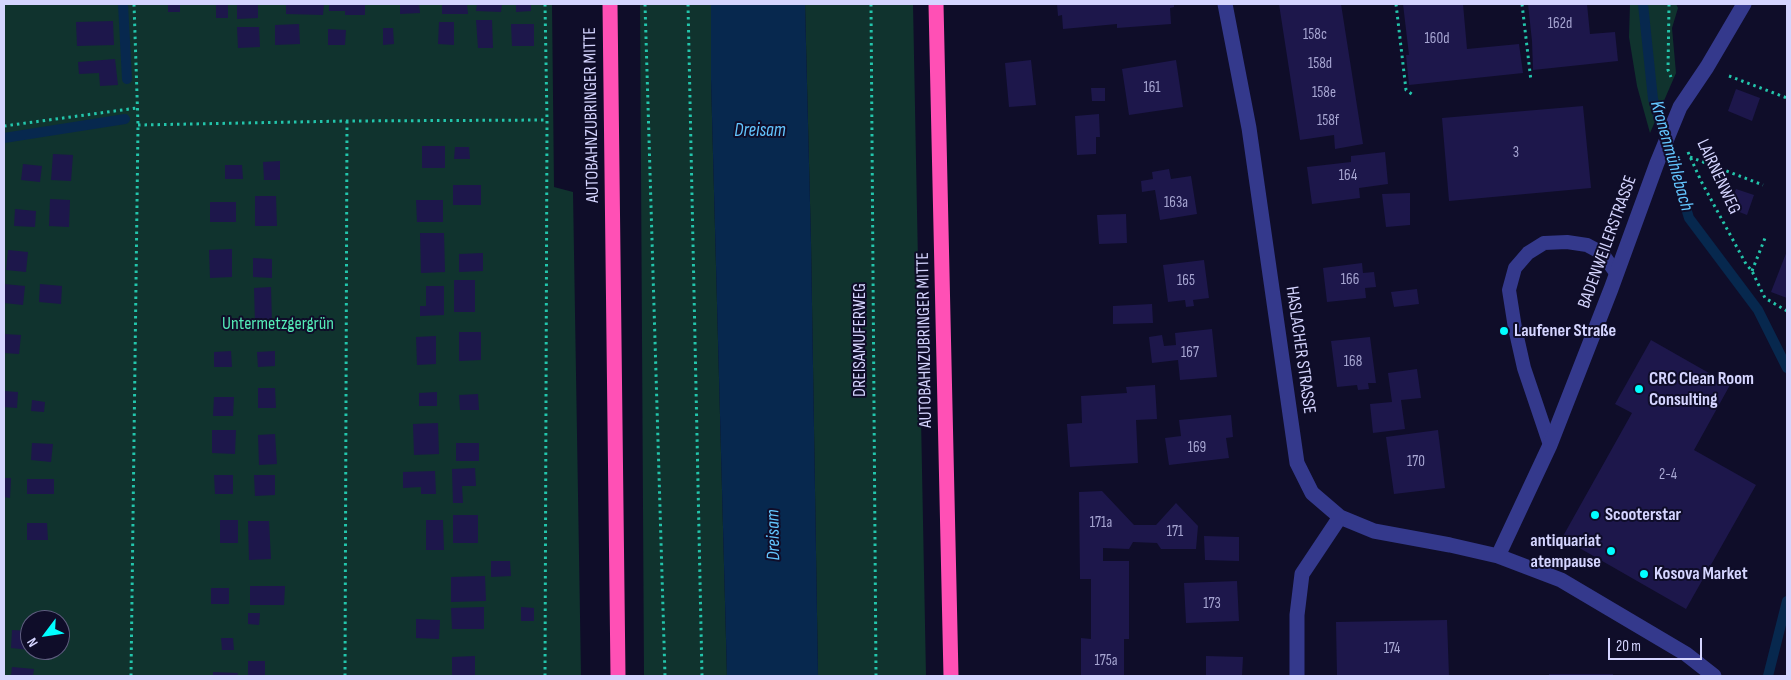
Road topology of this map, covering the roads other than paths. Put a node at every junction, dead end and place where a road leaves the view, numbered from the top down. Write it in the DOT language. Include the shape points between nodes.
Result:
graph roads {
  1 [pos="610,4"];
  2 [pos="936,4"];
  3 [pos="1225,4"];
  4 [pos="1744,4"];
  5 [pos="1616,274"];
  6 [pos="1550,445"];
  7 [pos="1340,517"];
  8 [pos="1498,556"];
  9 [pos="618,676"];
  10 [pos="951,676"];
  11 [pos="1297,676"];
  12 [pos="1714,676"];
  1 -- 9 [label="highway, AUTOBAHNZUBRINGER MITTE"];
  2 -- 10 [label="highway, AUTOBAHNZUBRINGER MITTE"];
  3 -- 7 [label="street, HASLACHER STRASSE" via="1248,128 1296,463 1312,493"];
  4 -- 5 [label="street, BADENWEILERSTRASSE" via="1679,111"];
  5 -- 6 [label="street, BADENWEILERSTRASSE"];
  5 -- 6 [label="lane" via="1602,254 1587,245 1567,242 1544,243 1528,253 1515,268 1509,290 1515,328 1524,368"];
  6 -- 8 [label="street, BADENWEILERSTRASSE"];
  7 -- 8 [label="street" via="1374,530"];
  7 -- 11 [label="street" via="1302,574 1297,615"];
  8 -- 12 [label="street" via="1561,580 1686,654"];
}
